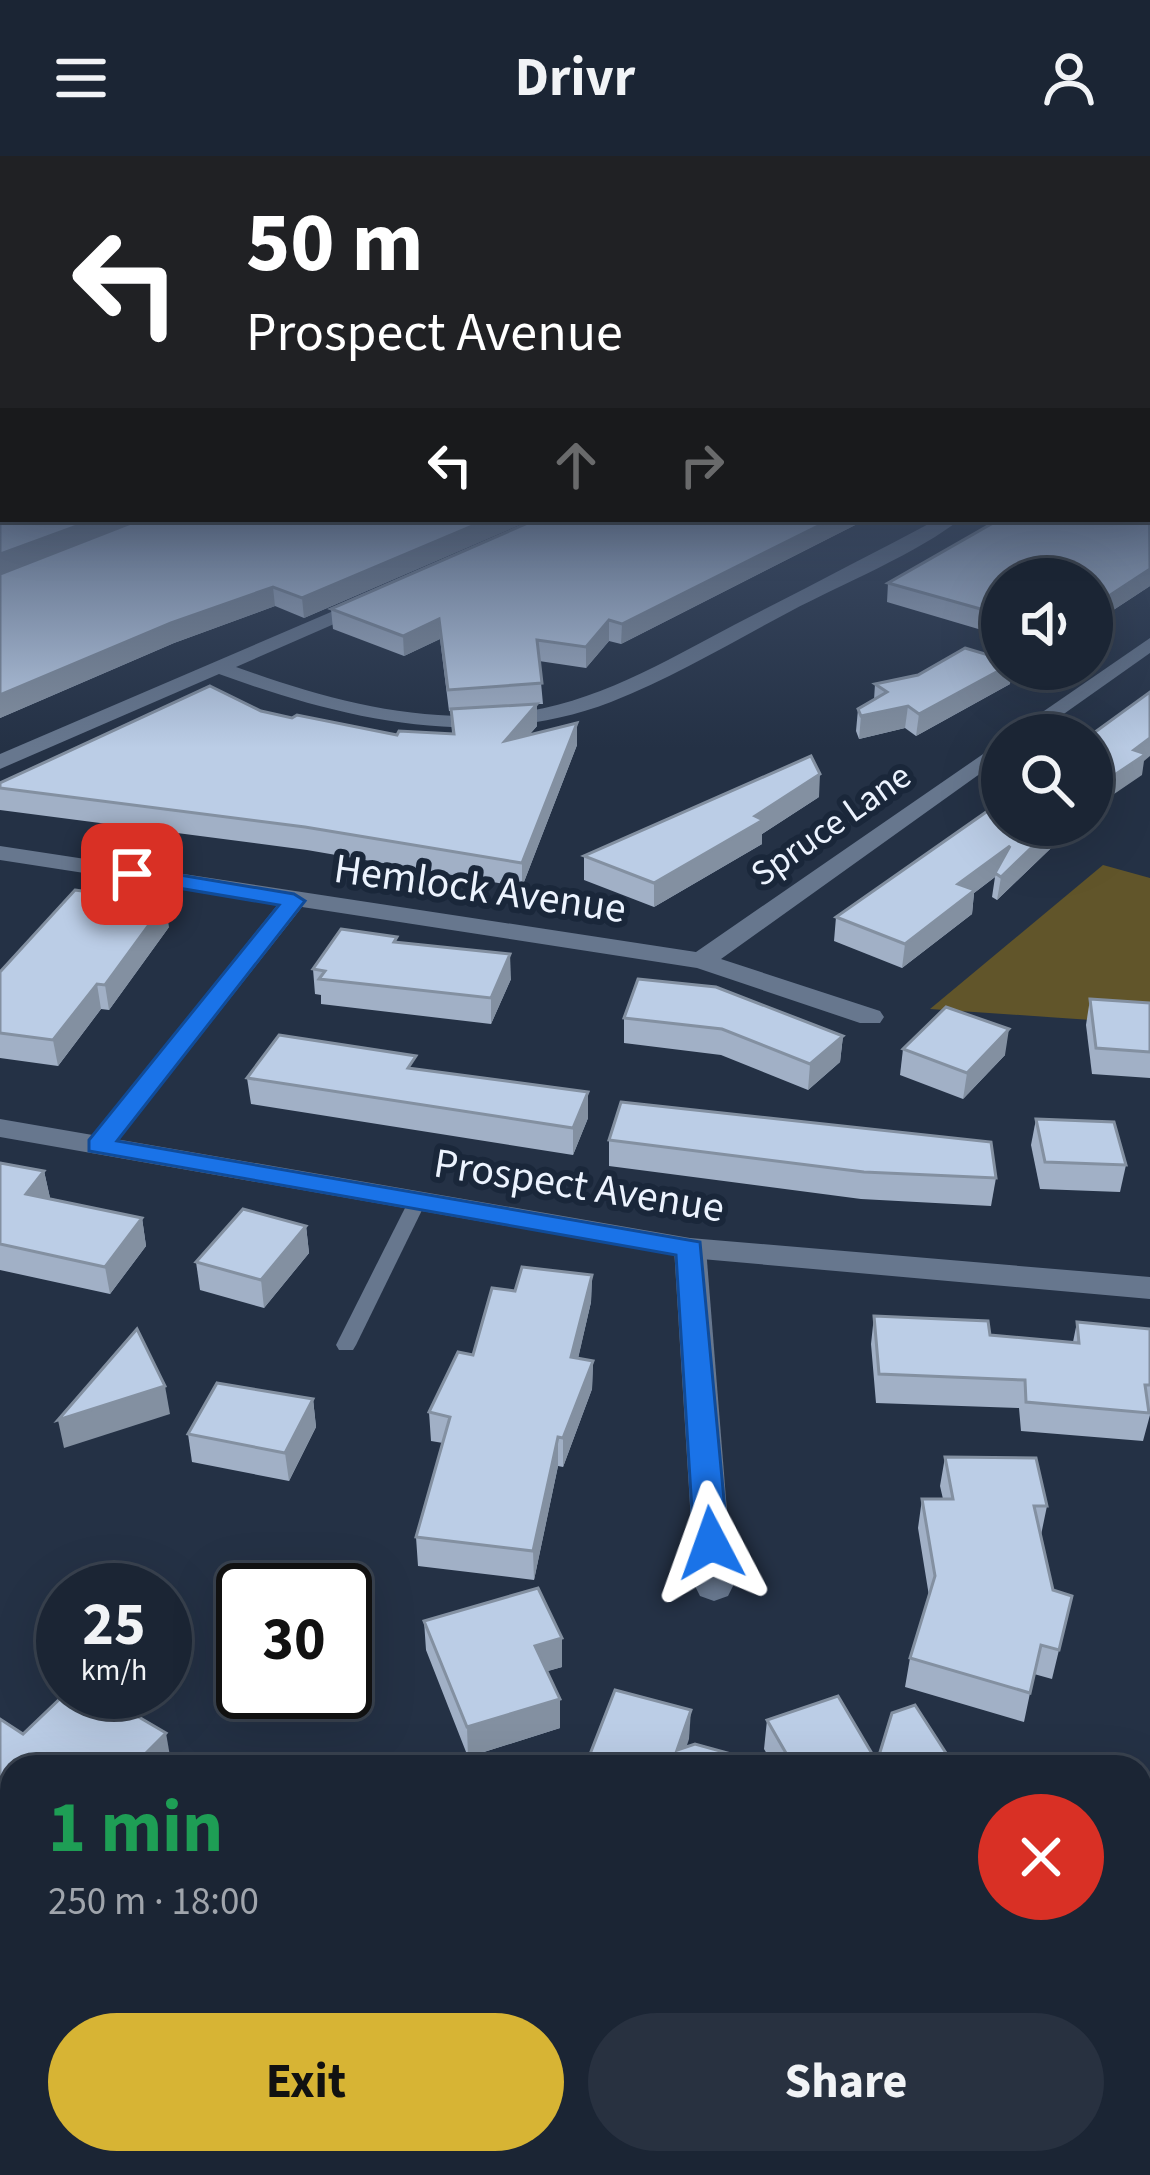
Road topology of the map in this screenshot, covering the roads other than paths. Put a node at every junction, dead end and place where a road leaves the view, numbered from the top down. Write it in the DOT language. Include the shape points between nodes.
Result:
graph roads {
  1 [pos="875,559"];
  2 [pos="386,594"];
  3 [pos="1150,644"];
  4 [pos="217,667"];
  5 [pos="1051,714"];
  6 [pos="0,762"];
  7 [pos="981,763"];
  8 [pos="0,853"];
  9 [pos="294,901"];
  10 [pos="701,961"];
  11 [pos="870,1017"];
  12 [pos="0,1128"];
  13 [pos="99,1146"];
  14 [pos="416,1204"];
  15 [pos="690,1248"];
  16 [pos="1150,1288"];
  17 [pos="346,1345"];
  18 [pos="714,1586"];
  1 -- 4 [label="street" via="626,691 554,714 413,720 334,706"];
  2 -- 4 [label="street"];
  3 -- 5 [label="street"];
  4 -- 6 [label="street"];
  7 -- 10 [label="street, Spruce Lane"];
  8 -- 9 [label="street, Hemlock Avenue"];
  9 -- 10 [label="street, Hemlock Avenue"];
  9 -- 13 [label="street"];
  10 -- 11 [label="street, Hemlock Avenue"];
  12 -- 13 [label="street, Prospect Avenue"];
  13 -- 14 [label="street, Prospect Avenue"];
  14 -- 15 [label="street, Prospect Avenue"];
  14 -- 17 [label="lane"];
  15 -- 16 [label="street, Prospect Avenue"];
  15 -- 18 [label="street"];
}
